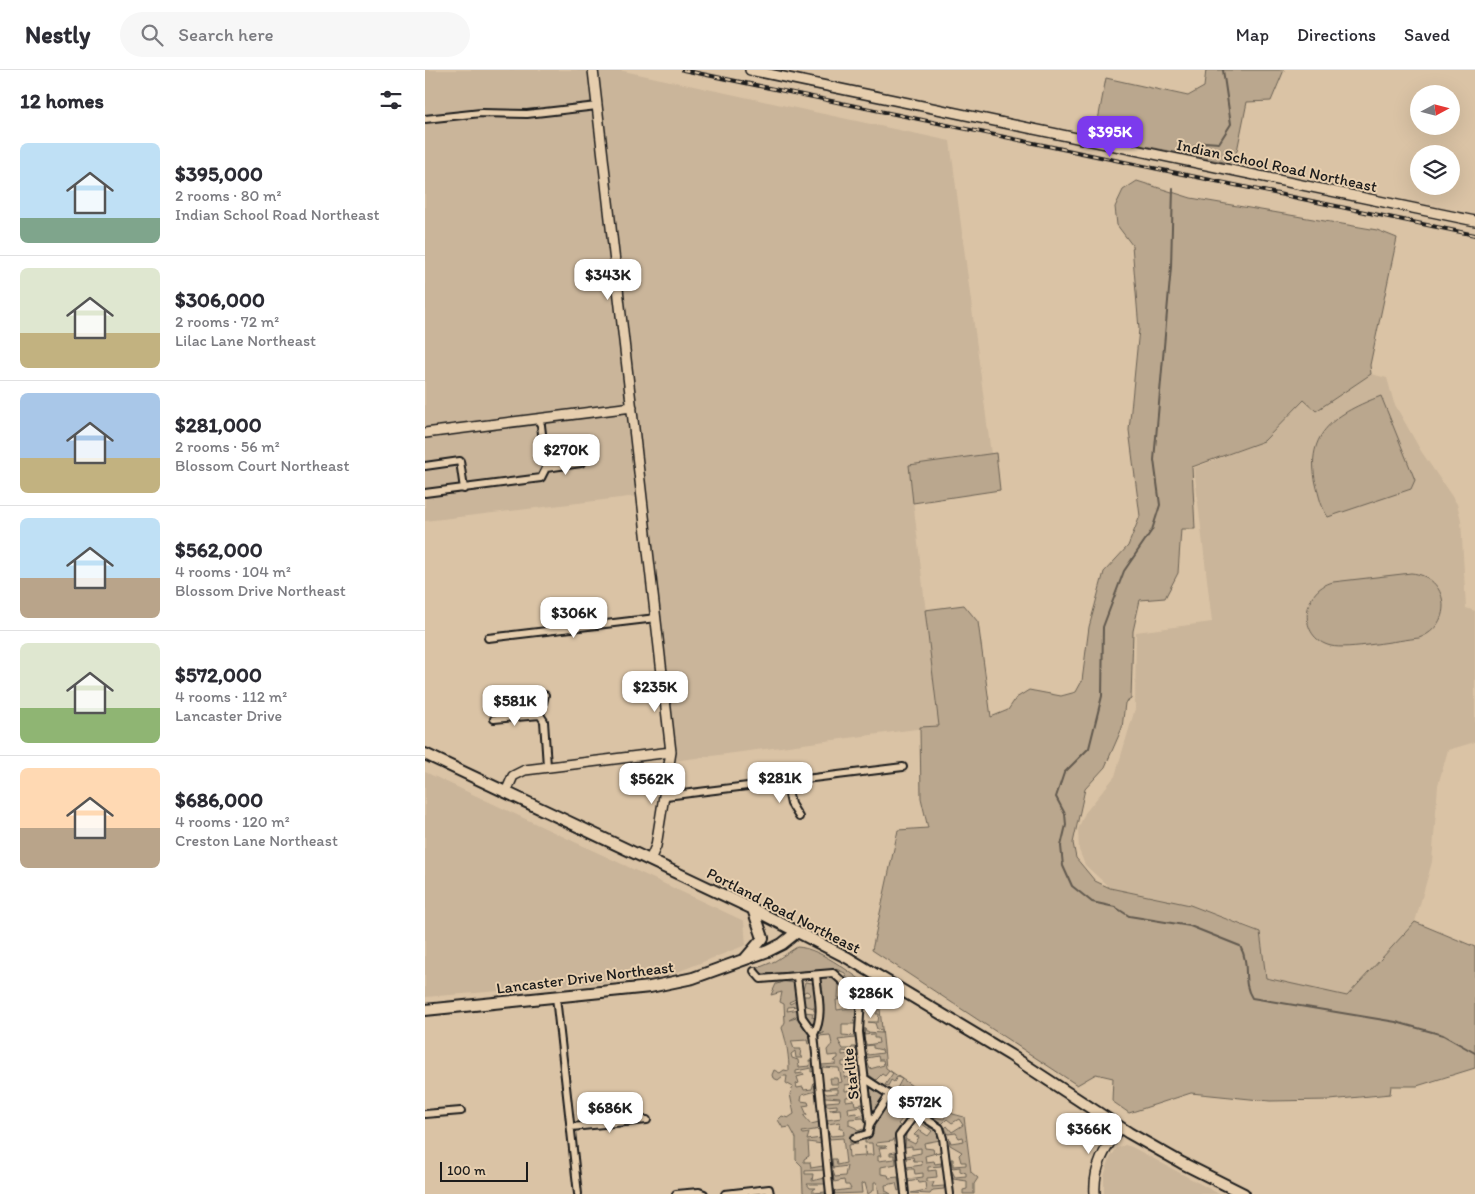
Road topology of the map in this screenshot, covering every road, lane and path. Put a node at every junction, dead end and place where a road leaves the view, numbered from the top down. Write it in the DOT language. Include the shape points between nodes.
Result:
graph roads {
  1 [pos="593,70"];
  2 [pos="750,70"];
  3 [pos="597,106"];
  4 [pos="425,119"];
  5 [pos="1475,221"];
  6 [pos="632,407"];
  7 [pos="537,420"];
  8 [pos="425,433"];
  9 [pos="581,463"];
  10 [pos="425,466"];
  11 [pos="546,468"];
  12 [pos="464,489"];
  13 [pos="425,493"];
  14 [pos="656,618"];
  15 [pos="488,638"];
  16 [pos="545,695"];
  17 [pos="540,715"];
  18 [pos="494,719"];
  19 [pos="671,752"];
  20 [pos="425,754"];
  21 [pos="547,766"];
  22 [pos="903,767"];
  23 [pos="786,781"];
  24 [pos="506,792"];
  25 [pos="665,796"];
  26 [pos="799,817"];
  27 [pos="650,860"];
  28 [pos="753,910"];
  29 [pos="797,932"];
  30 [pos="743,961"];
  31 [pos="753,971"];
  32 [pos="816,975"];
  33 [pos="797,977"];
  34 [pos="556,997"];
  35 [pos="425,1010"];
  36 [pos="814,1034"];
  37 [pos="864,1078"];
  38 [pos="889,1095"];
  39 [pos="461,1111"];
  40 [pos="916,1112"];
  41 [pos="425,1114"];
  42 [pos="647,1120"];
  43 [pos="870,1124"];
  44 [pos="571,1127"];
  45 [pos="1120,1127"];
  46 [pos="854,1138"];
  47 [pos="578,1194"];
  48 [pos="676,1194"];
  49 [pos="704,1194"];
  50 [pos="725,1194"];
  51 [pos="770,1194"];
  52 [pos="830,1194"];
  53 [pos="905,1194"];
  54 [pos="950,1194"];
  55 [pos="1095,1194"];
  56 [pos="1244,1194"];
  1 -- 3 [label="street"];
  2 -- 5 [label="street, Indian School Road Northeast"];
  3 -- 4 [label="street" via="539,113 481,113"];
  3 -- 6 [label="street"];
  6 -- 7 [label="street"];
  6 -- 14 [label="street"];
  7 -- 8 [label="street"];
  7 -- 11 [label="street" via="541,425"];
  9 -- 11 [label="street"];
  10 -- 12 [label="street" via="460,461"];
  11 -- 12 [label="street" via="541,478"];
  12 -- 13 [label="street"];
  14 -- 15 [label="street"];
  14 -- 19 [label="street"];
  16 -- 17 [label="street"];
  17 -- 18 [label="street"];
  17 -- 21 [label="street"];
  19 -- 21 [label="street"];
  19 -- 25 [label="street"];
  20 -- 24 [label="main road, Portland Road Northeast"];
  21 -- 24 [label="street" via="517,773"];
  22 -- 23 [label="street"];
  23 -- 25 [label="street"];
  23 -- 26 [label="street" via="791,804"];
  24 -- 27 [label="main road, Portland Road Northeast"];
  25 -- 27 [label="street" via="656,846"];
  27 -- 28 [label="main road, Portland Road Northeast"];
  28 -- 29 [label="main road, Portland Road Northeast"];
  28 -- 30 [label="main road" via="763,938"];
  29 -- 30 [label="main road, Lancaster Drive Northeast" via="782,944"];
  29 -- 45 [label="main road, Portland Road Northeast" via="914,996"];
  30 -- 34 [label="main road, Lancaster Drive Northeast" via="670,983"];
  31 -- 33 [label="street, Starlite" via="761,979"];
  32 -- 33 [label="street, Starlite"];
  32 -- 36 [label="street" via="820,1023"];
  32 -- 37 [label="street, Starlite" via="833,973 861,998 859,1032"];
  33 -- 36 [label="street" via="802,1017"];
  34 -- 35 [label="main road, Lancaster Drive Northeast"];
  34 -- 44 [label="street"];
  36 -- 52 [label="street"];
  37 -- 38 [label="street"];
  37 -- 43 [label="street, Starlite"];
  38 -- 40 [label="street"];
  38 -- 43 [label="street"];
  39 -- 41 [label="street"];
  40 -- 53 [label="street" via="899,1136"];
  40 -- 54 [label="street" via="942,1132"];
  42 -- 44 [label="street"];
  43 -- 46 [label="street" via="868,1134"];
  44 -- 47 [label="street"];
  45 -- 55 [label="street" via="1099,1161"];
  45 -- 56 [label="main road, Portland Road Northeast" via="1181,1163"];
  48 -- 49 [label="street"];
  50 -- 51 [label="street" via="769,1189"];
}
